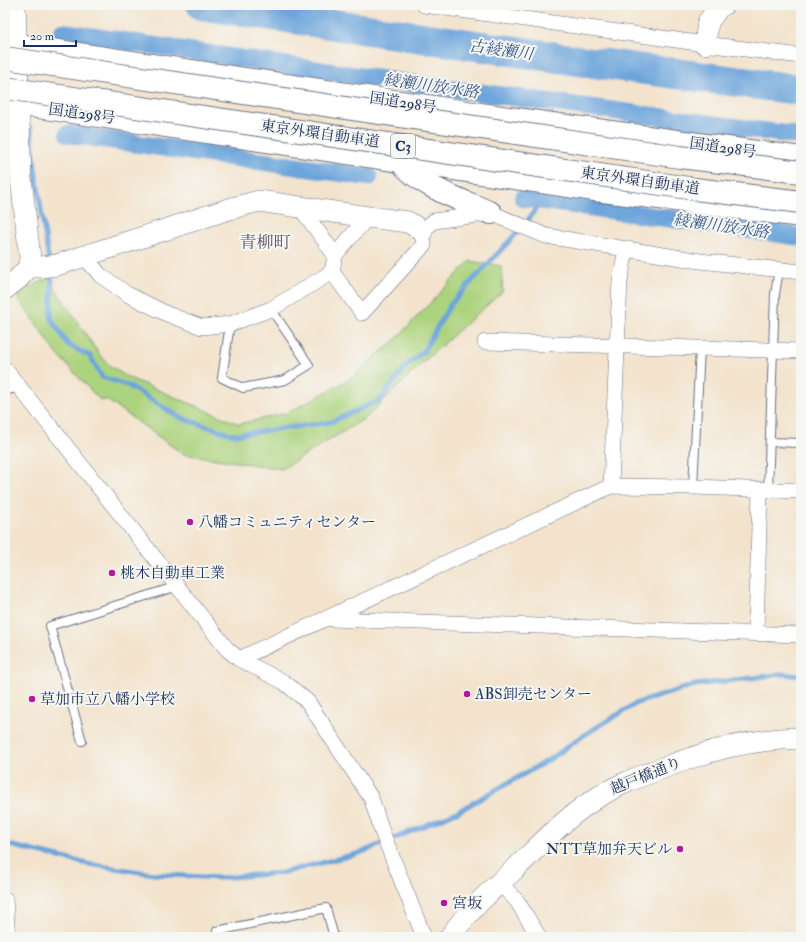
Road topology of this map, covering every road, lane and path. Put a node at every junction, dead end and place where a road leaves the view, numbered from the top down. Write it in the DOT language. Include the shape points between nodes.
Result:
graph roads {
  1 [pos="15,5"];
  2 [pos="424,5"];
  3 [pos="723,5"];
  4 [pos="492,10"];
  5 [pos="705,44"];
  6 [pos="9,49"];
  7 [pos="801,56"];
  8 [pos="9,98"];
  9 [pos="801,158"];
  10 [pos="13,160"];
  11 [pos="400,161"];
  12 [pos="801,172"];
  13 [pos="801,202"];
  14 [pos="300,207"];
  15 [pos="491,213"];
  16 [pos="801,216"];
  17 [pos="368,217"];
  18 [pos="422,231"];
  19 [pos="626,250"];
  20 [pos="335,255"];
  21 [pos="84,256"];
  22 [pos="29,268"];
  23 [pos="779,270"];
  24 [pos="332,272"];
  25 [pos="801,272"];
  26 [pos="5,289"];
  27 [pos="271,309"];
  28 [pos="230,324"];
  29 [pos="485,342"];
  30 [pos="618,346"];
  31 [pos="700,348"];
  32 [pos="773,350"];
  33 [pos="801,351"];
  34 [pos="5,369"];
  35 [pos="20,387"];
  36 [pos="5,391"];
  37 [pos="770,442"];
  38 [pos="801,443"];
  39 [pos="611,486"];
  40 [pos="693,487"];
  41 [pos="764,490"];
  42 [pos="801,491"];
  43 [pos="178,586"];
  44 [pos="328,619"];
  45 [pos="756,633"];
  46 [pos="801,635"];
  47 [pos="239,659"];
  48 [pos="801,738"];
  49 [pos="82,741"];
  50 [pos="499,882"];
  51 [pos="5,899"];
  52 [pos="6,937"];
  53 [pos="217,937"];
  54 [pos="334,937"];
  55 [pos="424,937"];
  56 [pos="450,937"];
  57 [pos="539,937"];
  1 -- 6 [label="street"];
  2 -- 4 [label="street"];
  3 -- 5 [label="street" via="708,22"];
  4 -- 5 [label="street"];
  5 -- 7 [label="street"];
  6 -- 8 [label="street"];
  6 -- 9 [label="highway, 国道298号"];
  6 -- 12 [label="highway, 東京外環自動車道 / C3, bridge" via="680,156"];
  8 -- 10 [label="street"];
  8 -- 11 [label="highway, 国道298号"];
  8 -- 13 [label="highway, 東京外環自動車道 / C3, bridge"];
  10 -- 22 [label="street" via="23,198 30,246"];
  11 -- 15 [label="highway" via="408,171 428,185"];
  11 -- 16 [label="highway, 国道298号" via="595,190"];
  14 -- 17 [label="street"];
  14 -- 20 [label="street"];
  14 -- 21 [label="street" via="259,201"];
  15 -- 18 [label="street" via="434,221"];
  15 -- 19 [label="street" via="546,236"];
  17 -- 18 [label="street" via="408,222"];
  17 -- 20 [label="street"];
  18 -- 24 [label="street" via="424,246 362,313"];
  19 -- 23 [label="street"];
  19 -- 30 [label="street" via="620,281"];
  20 -- 24 [label="street"];
  21 -- 22 [label="street" via="57,265"];
  21 -- 28 [label="street" via="100,275 127,294 166,314 202,327"];
  22 -- 26 [label="street"];
  23 -- 25 [label="street"];
  23 -- 32 [label="lane" via="775,294"];
  24 -- 27 [label="street"];
  27 -- 28 [label="street"];
  27 -- 28 [label="lane" via="309,365 285,380 243,388 222,378"];
  29 -- 30 [label="street"];
  30 -- 31 [label="street"];
  30 -- 39 [label="street"];
  31 -- 32 [label="street"];
  31 -- 40 [label="lane"];
  32 -- 33 [label="street"];
  32 -- 37 [label="lane"];
  34 -- 35 [label="street"];
  35 -- 36 [label="lane"];
  35 -- 43 [label="street"];
  37 -- 38 [label="lane"];
  37 -- 41 [label="lane"];
  39 -- 40 [label="street"];
  39 -- 44 [label="street"];
  40 -- 41 [label="street"];
  41 -- 42 [label="street"];
  41 -- 45 [label="street"];
  43 -- 47 [label="street" via="227,649"];
  43 -- 49 [label="lane" via="50,626"];
  44 -- 45 [label="street"];
  44 -- 47 [label="street"];
  45 -- 46 [label="street"];
  47 -- 55 [label="street" via="284,682 308,702 370,798"];
  48 -- 50 [label="street, 越戸橋通り" via="758,740 722,748 624,782 591,801 564,822"];
  50 -- 56 [label="street, 越戸橋通り" via="457,926"];
  50 -- 57 [label="street" via="517,901"];
  51 -- 52 [label="street"];
  53 -- 54 [label="lane" via="216,931 326,908"];
}
